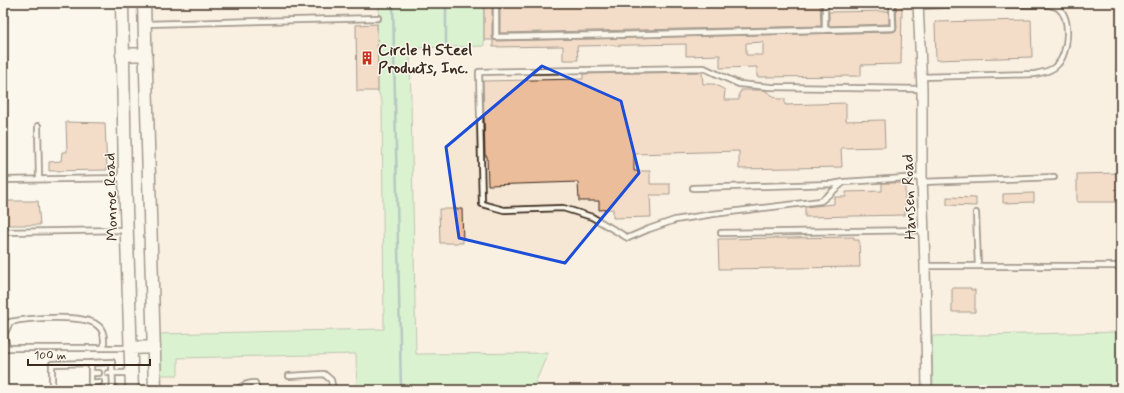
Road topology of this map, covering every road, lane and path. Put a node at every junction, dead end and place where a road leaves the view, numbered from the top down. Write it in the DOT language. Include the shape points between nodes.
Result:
graph roads {
  1 [pos="122,3"];
  2 [pos="144,3"];
  3 [pos="496,3"];
  4 [pos="825,3"];
  5 [pos="892,3"];
  6 [pos="919,5"];
  7 [pos="378,18"];
  8 [pos="145,24"];
  9 [pos="825,30"];
  10 [pos="146,54"];
  11 [pos="122,55"];
  12 [pos="921,77"];
  13 [pos="922,89"];
  14 [pos="38,126"];
  15 [pos="1054,177"];
  16 [pos="125,178"];
  17 [pos="39,179"];
  18 [pos="3,180"];
  19 [pos="922,180"];
  20 [pos="844,182"];
  21 [pos="693,188"];
  22 [pos="976,213"];
  23 [pos="127,230"];
  24 [pos="924,230"];
  25 [pos="3,232"];
  26 [pos="721,233"];
  27 [pos="925,266"];
  28 [pos="978,266"];
  29 [pos="1121,266"];
  30 [pos="3,335"];
  31 [pos="154,347"];
  32 [pos="104,348"];
  33 [pos="131,348"];
  34 [pos="91,363"];
  35 [pos="91,373"];
  36 [pos="99,373"];
  37 [pos="110,373"];
  38 [pos="131,373"];
  39 [pos="289,376"];
  40 [pos="91,382"];
  41 [pos="99,382"];
  42 [pos="52,390"];
  43 [pos="91,390"];
  44 [pos="113,390"];
  45 [pos="132,390"];
  46 [pos="155,390"];
  47 [pos="235,390"];
  48 [pos="257,390"];
  49 [pos="333,390"];
  50 [pos="927,390"];
  1 -- 11 [label="main road, Monroe Road"];
  2 -- 8 [label="main road"];
  3 -- 9 [label="lane" via="496,37"];
  4 -- 9 [label="lane"];
  5 -- 9 [label="lane" via="893,28"];
  6 -- 12 [label="street, Hansen Road"];
  6 -- 12 [label="lane" via="1049,5 1063,14 1067,25 1067,42 1060,63 1052,70 1035,74"];
  7 -- 8 [label="lane"];
  8 -- 10 [label="main road"];
  10 -- 11 [label="main road"];
  10 -- 31 [label="main road"];
  11 -- 16 [label="main road, Monroe Road"];
  12 -- 13 [label="street, Hansen Road"];
  13 -- 19 [label="street, Hansen Road"];
  13 -- 20 [label="lane" via="770,87 739,84 704,68 479,72 482,204 504,210 563,208 592,217 628,238 675,220 821,201"];
  14 -- 17 [label="lane"];
  15 -- 19 [label="lane"];
  16 -- 17 [label="lane"];
  16 -- 23 [label="main road, Monroe Road"];
  17 -- 18 [label="lane"];
  19 -- 20 [label="lane"];
  19 -- 24 [label="street, Hansen Road"];
  20 -- 21 [label="lane"];
  22 -- 28 [label="lane"];
  23 -- 25 [label="lane"];
  23 -- 33 [label="main road, Monroe Road"];
  24 -- 26 [label="lane"];
  24 -- 27 [label="street, Hansen Road"];
  27 -- 28 [label="lane"];
  27 -- 50 [label="street, Hansen Road"];
  28 -- 29 [label="lane"];
  30 -- 32 [label="lane" via="7,348"];
  30 -- 32 [label="lane" via="10,322 27,319 82,319 98,325 103,333"];
  31 -- 33 [label="main road"];
  31 -- 46 [label="main road"];
  32 -- 33 [label="lane"];
  33 -- 38 [label="main road, Monroe Road"];
  34 -- 35 [label="lane"];
  34 -- 37 [label="lane" via="112,362"];
  34 -- 42 [label="lane" via="52,364"];
  35 -- 36 [label="lane"];
  35 -- 40 [label="lane"];
  37 -- 38 [label="lane"];
  37 -- 44 [label="lane"];
  38 -- 45 [label="main road, Monroe Road"];
  39 -- 49 [label="lane" via="324,374 331,380"];
  40 -- 41 [label="lane"];
  40 -- 43 [label="lane"];
  47 -- 48 [label="lane" via="251,383 255,384"];
}
